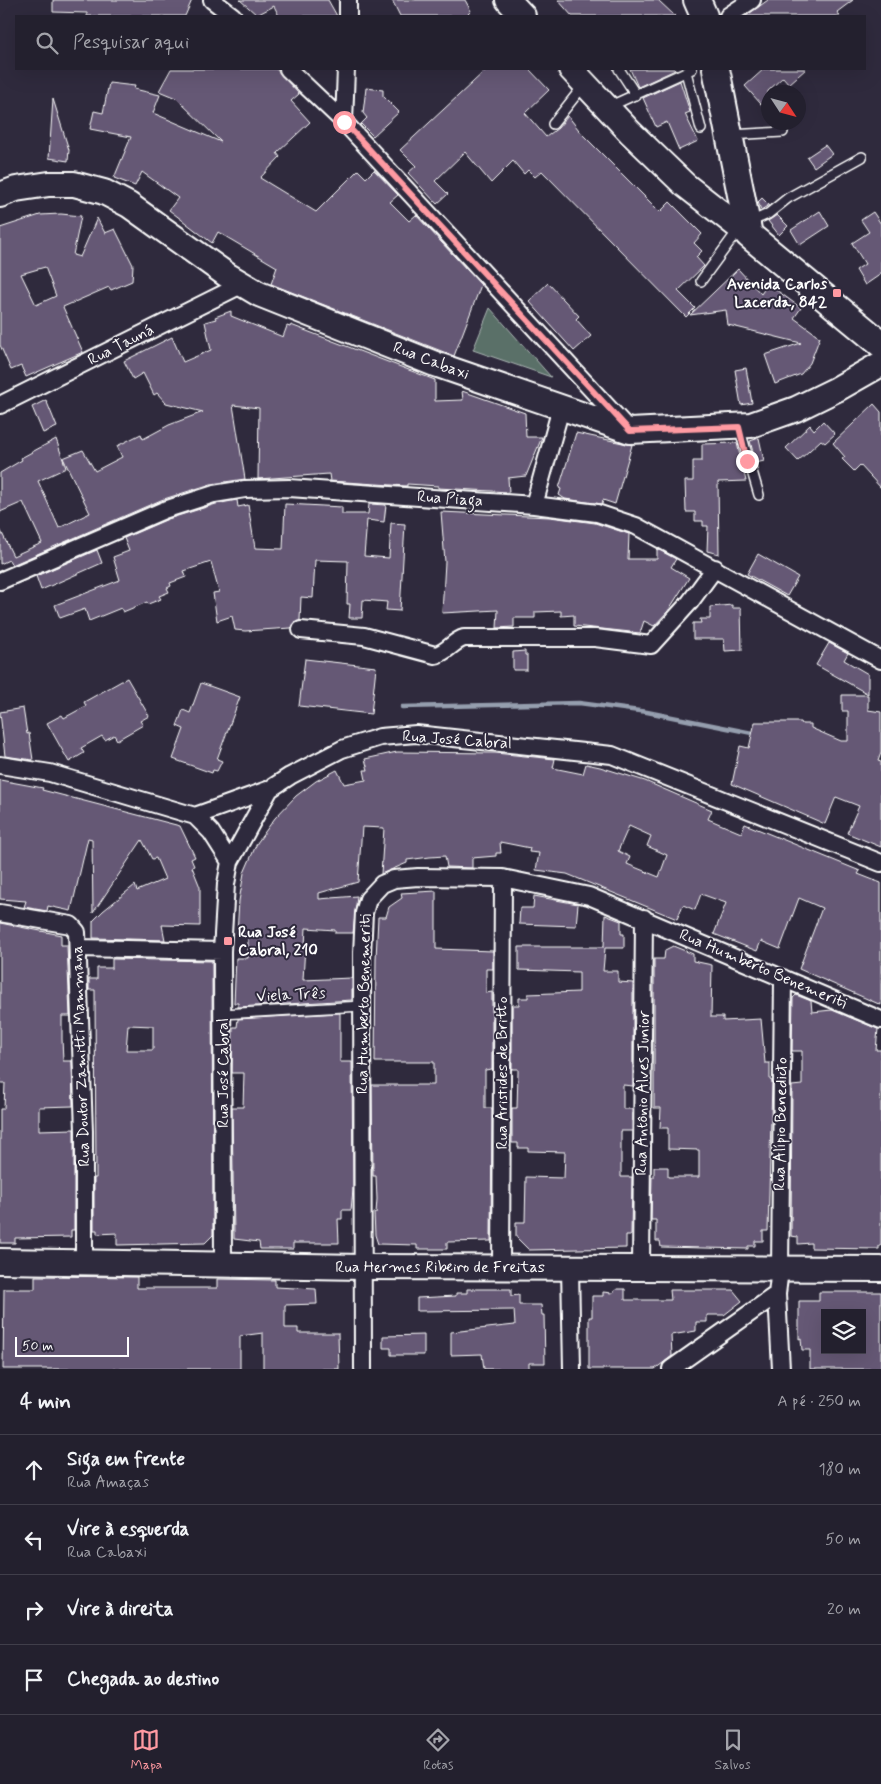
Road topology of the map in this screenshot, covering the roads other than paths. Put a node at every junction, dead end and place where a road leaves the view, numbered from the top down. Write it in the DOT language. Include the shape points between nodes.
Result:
graph roads {
  1 [pos="212,0"];
  2 [pos="348,0"];
  3 [pos="508,0"];
  4 [pos="697,0"];
  5 [pos="752,0"];
  6 [pos="232,15"];
  7 [pos="348,15"];
  8 [pos="522,15"];
  9 [pos="704,15"];
  10 [pos="730,15"];
  11 [pos="289,70"];
  12 [pos="346,70"];
  13 [pos="620,70"];
  14 [pos="689,70"];
  15 [pos="716,70"];
  16 [pos="578,76"];
  17 [pos="636,95"];
  18 [pos="608,108"];
  19 [pos="344,122"];
  20 [pos="553,124"];
  21 [pos="701,129"];
  22 [pos="783,132"];
  23 [pos="729,135"];
  24 [pos="862,157"];
  25 [pos="0,195"];
  26 [pos="745,229"];
  27 [pos="701,281"];
  28 [pos="241,285"];
  29 [pos="881,344"];
  30 [pos="881,364"];
  31 [pos="0,406"];
  32 [pos="561,408"];
  33 [pos="739,427"];
  34 [pos="630,431"];
  35 [pos="759,495"];
  36 [pos="534,505"];
  37 [pos="715,568"];
  38 [pos="0,581"];
  39 [pos="301,630"];
  40 [pos="881,660"];
  41 [pos="0,766"];
  42 [pos="270,788"];
  43 [pos="195,816"];
  44 [pos="230,862"];
  45 [pos="881,863"];
  46 [pos="503,878"];
  47 [pos="0,913"];
  48 [pos="644,918"];
  49 [pos="78,948"];
  50 [pos="222,951"];
  51 [pos="783,978"];
  52 [pos="362,1006"];
  53 [pos="222,1014"];
  54 [pos="881,1020"];
  55 [pos="0,1261"];
  56 [pos="84,1262"];
  57 [pos="223,1264"];
  58 [pos="362,1267"];
  59 [pos="501,1268"];
  60 [pos="570,1268"];
  61 [pos="641,1268"];
  62 [pos="881,1269"];
  63 [pos="780,1270"];
  64 [pos="777,1294"];
  65 [pos="363,1369"];
  66 [pos="572,1369"];
  67 [pos="671,1369"];
  68 [pos="781,1369"];
  1 -- 6 [label="street"];
  2 -- 7 [label="street"];
  3 -- 8 [label="street"];
  4 -- 9 [label="main road"];
  5 -- 10 [label="street"];
  11 -- 19 [label="street"];
  12 -- 19 [label="street"];
  13 -- 17 [label="lane"];
  14 -- 17 [label="lane"];
  14 -- 21 [label="lane"];
  15 -- 23 [label="main road"];
  16 -- 18 [label="street"];
  16 -- 20 [label="lane"];
  17 -- 18 [label="lane"];
  18 -- 26 [label="street" via="685,185"];
  19 -- 34 [label="street"];
  22 -- 23 [label="lane"];
  23 -- 26 [label="main road"];
  24 -- 26 [label="lane" via="788,198"];
  25 -- 28 [label="street, Rua Cabaxi" via="50,184 74,184 104,192 129,205"];
  26 -- 27 [label="lane"];
  26 -- 29 [label="main road"];
  28 -- 31 [label="street, Rua Tauná"];
  28 -- 32 [label="street, Rua Cabaxi" via="435,364"];
  30 -- 33 [label="street, Rua Cabaxi" via="796,409"];
  32 -- 34 [label="street, Rua Cabaxi"];
  32 -- 36 [label="street"];
  33 -- 34 [label="street, Rua Cabaxi"];
  33 -- 35 [label="lane"];
  36 -- 37 [label="street, Rua Piaga" via="616,517"];
  36 -- 38 [label="street, Rua Piaga" via="289,488 245,489 214,494 164,510"];
  37 -- 39 [label="street" via="651,646 595,638 464,638 435,655 364,636"];
  37 -- 40 [label="street, Rua Piaga"];
  41 -- 43 [label="street" via="50,773"];
  42 -- 43 [label="street"];
  42 -- 44 [label="street, Rua José Cabral"];
  42 -- 45 [label="street, Rua José Cabral" via="342,748 380,736 416,734 612,755"];
  43 -- 44 [label="street" via="211,832"];
  44 -- 50 [label="street, Rua José Cabral"];
  46 -- 48 [label="street, Rua Humberto Benemeriti" via="589,896"];
  46 -- 52 [label="street, Rua Humberto Benemeriti" via="394,879 375,890 364,913"];
  46 -- 59 [label="street, Rua Aristides de Britto"];
  47 -- 49 [label="street, Rua Doutor Zamitti Mammana" via="71,925 77,932"];
  48 -- 51 [label="street, Rua Humberto Benemeriti"];
  48 -- 61 [label="street, Rua Antônio Alves Junior"];
  49 -- 50 [label="street"];
  49 -- 56 [label="street, Rua Doutor Zamitti Mammana" via="84,1131"];
  50 -- 53 [label="street, Rua José Cabral"];
  51 -- 54 [label="street, Rua Humberto Benemeriti"];
  51 -- 63 [label="street, Rua Alípio Benedicto"];
  52 -- 53 [label="lane, Viela Três"];
  52 -- 58 [label="street, Rua Humberto Benemeriti"];
  53 -- 57 [label="street, Rua José Cabral"];
  55 -- 56 [label="street, Rua Hermes Ribeiro de Freitas"];
  56 -- 57 [label="street, Rua Hermes Ribeiro de Freitas"];
  57 -- 58 [label="street, Rua Hermes Ribeiro de Freitas"];
  58 -- 59 [label="street, Rua Hermes Ribeiro de Freitas"];
  58 -- 65 [label="street, Rua Humberto Benemeriti"];
  59 -- 60 [label="street, Rua Hermes Ribeiro de Freitas"];
  60 -- 61 [label="street, Rua Hermes Ribeiro de Freitas"];
  60 -- 66 [label="street"];
  61 -- 63 [label="street, Rua Hermes Ribeiro de Freitas"];
  62 -- 63 [label="street, Rua Hermes Ribeiro de Freitas"];
  63 -- 64 [label="street, Rua Alípio Benedicto"];
  64 -- 67 [label="street"];
  64 -- 68 [label="street, Rua Alípio Benedicto"];
}
